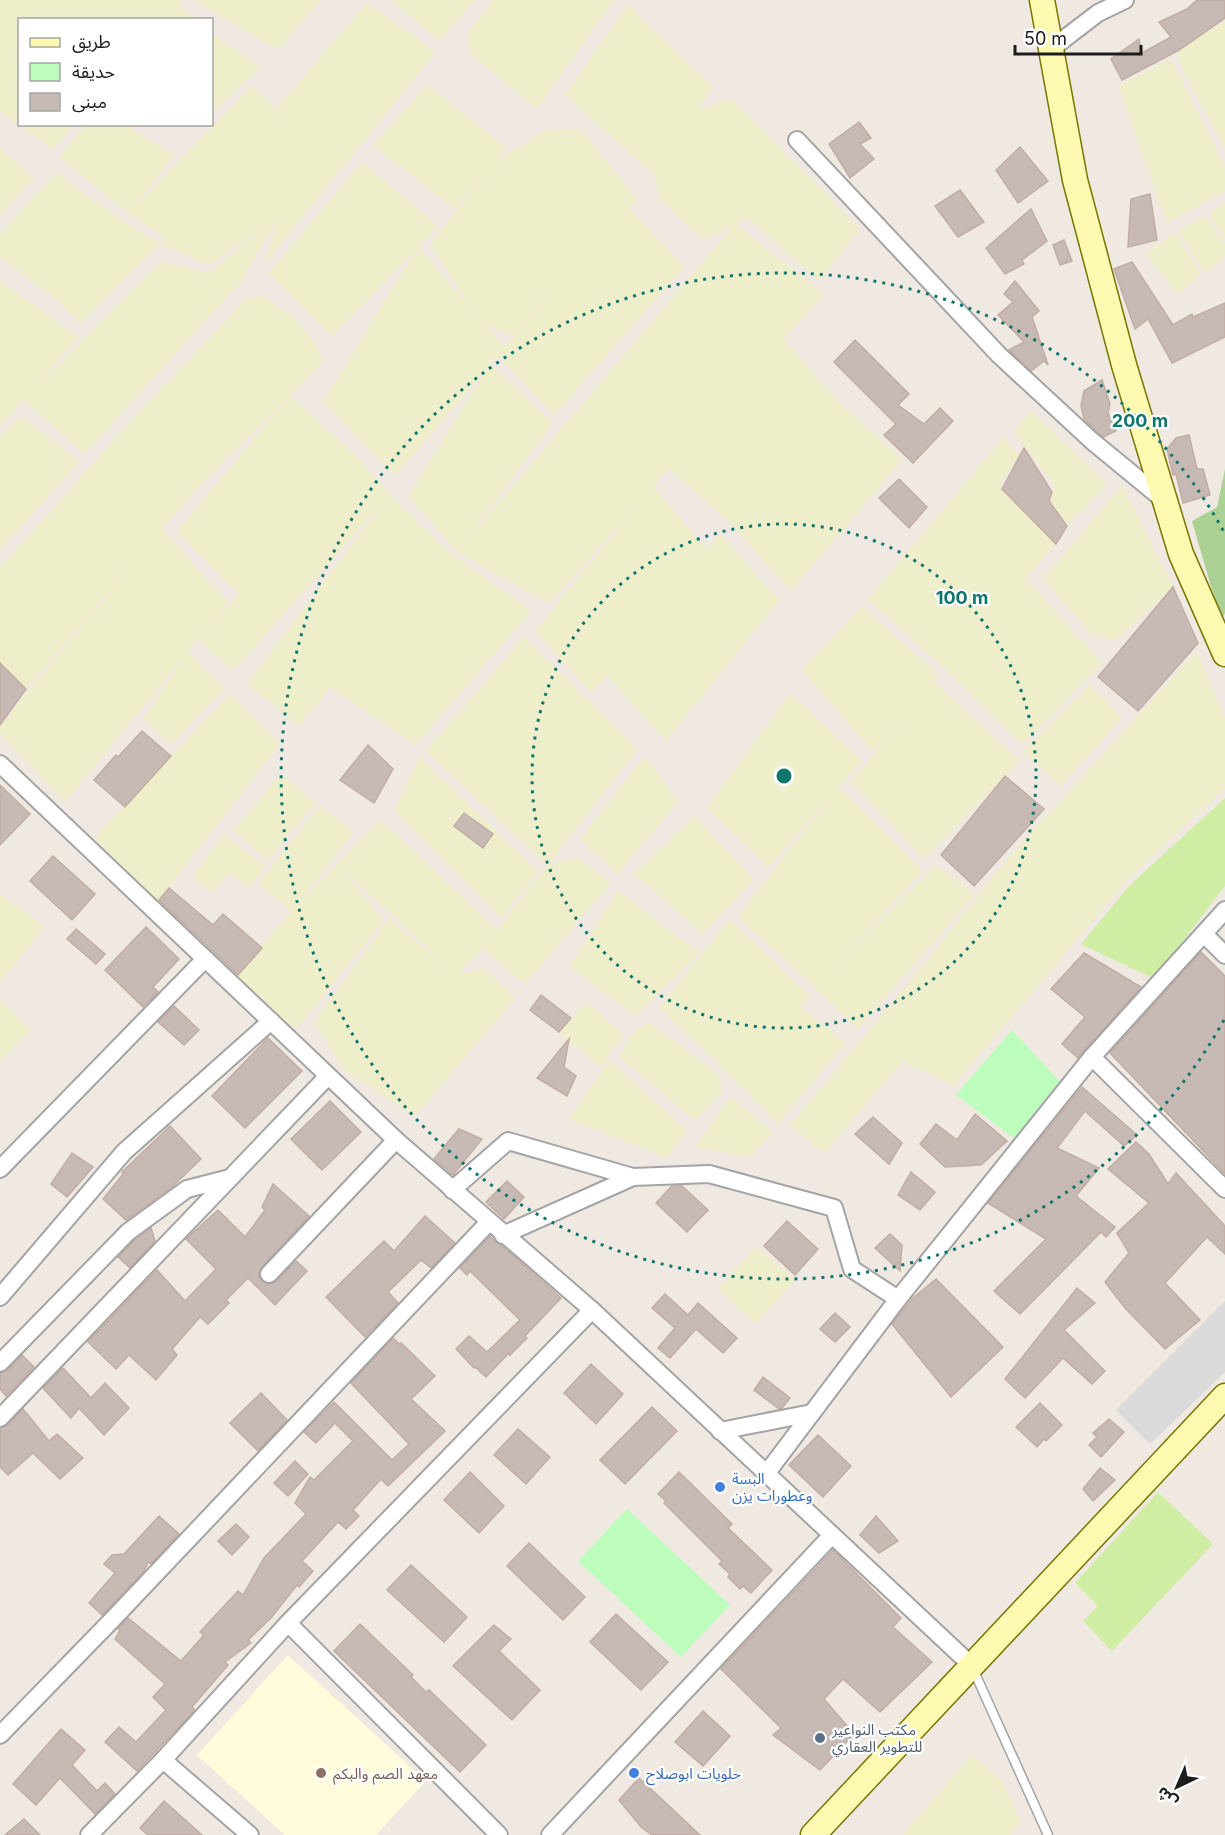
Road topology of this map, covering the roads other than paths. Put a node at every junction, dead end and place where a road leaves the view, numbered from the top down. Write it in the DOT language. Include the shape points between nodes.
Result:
graph roads {
  1 [pos="1042,0"];
  2 [pos="1125,0"];
  3 [pos="1051,49"];
  4 [pos="797,140"];
  5 [pos="1165,501"];
  6 [pos="1225,654"];
  7 [pos="0,764"];
  8 [pos="1225,910"];
  9 [pos="1204,934"];
  10 [pos="1225,955"];
  11 [pos="205,959"];
  12 [pos="271,1021"];
  13 [pos="1092,1057"];
  14 [pos="328,1076"];
  15 [pos="396,1140"];
  16 [pos="0,1169"];
  17 [pos="633,1177"];
  18 [pos="230,1178"];
  19 [pos="1225,1188"];
  20 [pos="452,1190"];
  21 [pos="489,1222"];
  22 [pos="503,1235"];
  23 [pos="269,1274"];
  24 [pos="0,1297"];
  25 [pos="898,1299"];
  26 [pos="592,1310"];
  27 [pos="0,1363"];
  28 [pos="1225,1396"];
  29 [pos="812,1413"];
  30 [pos="0,1418"];
  31 [pos="720,1431"];
  32 [pos="766,1473"];
  33 [pos="831,1535"];
  34 [pos="288,1623"];
  35 [pos="971,1665"];
  36 [pos="0,1734"];
  37 [pos="163,1760"];
  38 [pos="88,1835"];
  39 [pos="250,1835"];
  40 [pos="499,1835"];
  41 [pos="550,1835"];
  42 [pos="813,1835"];
  43 [pos="1048,1835"];
  1 -- 3 [label="street"];
  2 -- 3 [label="street" via="1098,13"];
  3 -- 5 [label="street" via="1075,180"];
  4 -- 5 [label="street" via="999,355 1092,441"];
  5 -- 6 [label="street" via="1181,554"];
  7 -- 11 [label="street"];
  8 -- 9 [label="street"];
  9 -- 10 [label="street"];
  9 -- 13 [label="street"];
  11 -- 12 [label="street"];
  11 -- 16 [label="street"];
  12 -- 14 [label="street"];
  12 -- 24 [label="street" via="124,1152"];
  13 -- 19 [label="street"];
  13 -- 25 [label="street"];
  14 -- 15 [label="street"];
  14 -- 18 [label="street"];
  15 -- 20 [label="street"];
  15 -- 23 [label="street"];
  17 -- 20 [label="street" via="508,1141"];
  17 -- 22 [label="street"];
  17 -- 25 [label="street" via="710,1174 834,1208 852,1269"];
  18 -- 27 [label="street" via="187,1189 128,1232"];
  18 -- 30 [label="street"];
  20 -- 21 [label="street"];
  21 -- 22 [label="street"];
  21 -- 36 [label="street"];
  22 -- 26 [label="street"];
  25 -- 29 [label="street"];
  26 -- 31 [label="street"];
  26 -- 34 [label="street"];
  28 -- 35 [label="street"];
  29 -- 31 [label="street"];
  29 -- 32 [label="street"];
  31 -- 32 [label="street"];
  32 -- 33 [label="street"];
  33 -- 35 [label="street"];
  33 -- 41 [label="street"];
  34 -- 37 [label="street"];
  34 -- 40 [label="street"];
  35 -- 42 [label="street"];
  35 -- 43 [label="lane"];
  37 -- 38 [label="street"];
  37 -- 39 [label="street"];
}
